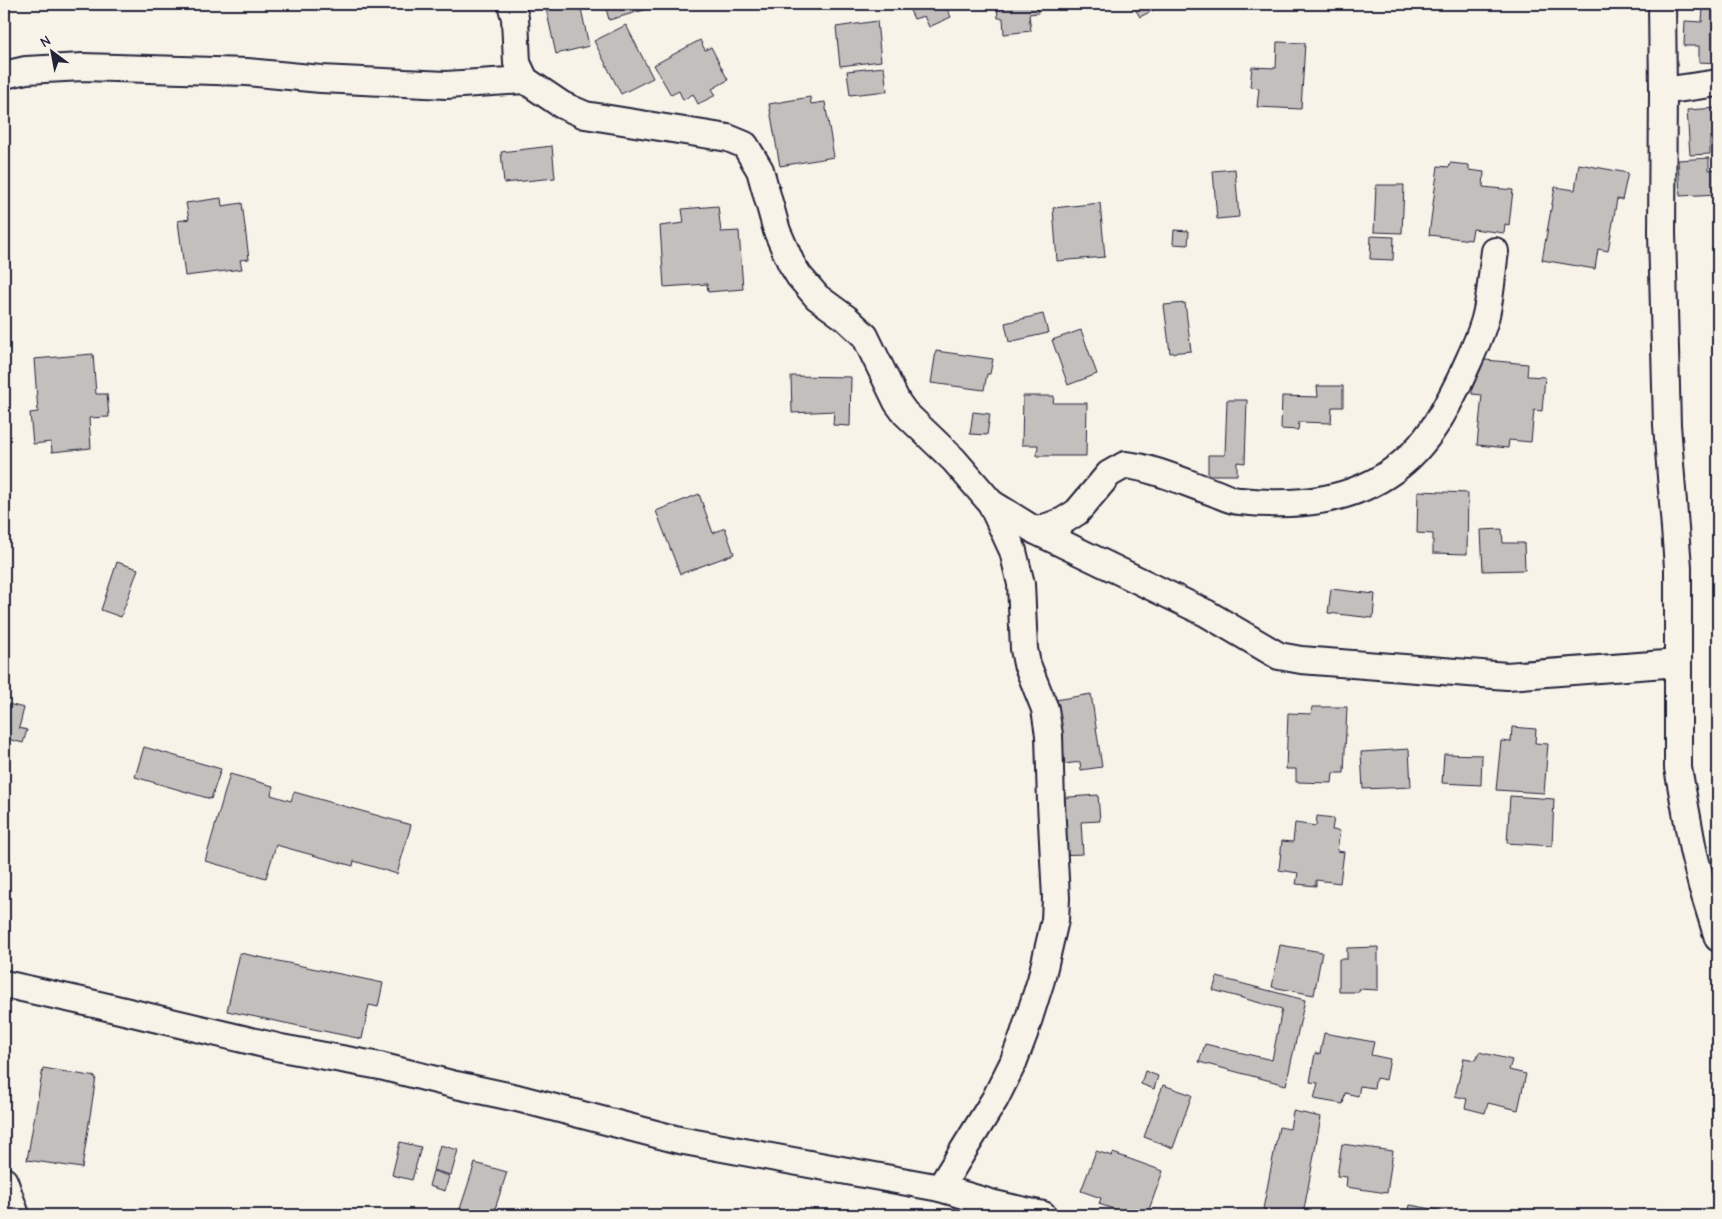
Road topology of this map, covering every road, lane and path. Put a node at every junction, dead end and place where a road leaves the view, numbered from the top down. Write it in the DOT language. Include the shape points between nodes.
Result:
graph roads {
  1 [pos="510,4"];
  2 [pos="1662,4"];
  3 [pos="4,74"];
  4 [pos="525,80"];
  5 [pos="1718,83"];
  6 [pos="1663,91"];
  7 [pos="1495,251"];
  8 [pos="990,503"];
  9 [pos="1036,531"];
  10 [pos="1678,663"];
  11 [pos="1718,938"];
  12 [pos="4,984"];
  13 [pos="4,1181"];
  14 [pos="940,1188"];
  15 [pos="16,1215"];
  16 [pos="1043,1215"];
  1 -- 4 [label="street" via="516,18 518,63"];
  2 -- 6 [label="street"];
  3 -- 4 [label="street" via="83,67 246,72 437,84"];
  4 -- 8 [label="street" via="562,105 586,115 728,138 745,145 760,170 777,231 799,276 817,297 865,336 896,402 954,460"];
  5 -- 6 [label="street"];
  6 -- 10 [label="street" via="1662,232 1667,425 1678,567"];
  7 -- 9 [label="street" via="1481,332 1453,394 1428,436 1397,468 1378,481 1312,503 1237,501 1143,468 1125,465 1109,474 1077,512"];
  8 -- 9 [label="street"];
  8 -- 14 [label="street" via="1018,569 1024,649 1045,709 1049,735 1055,920 1041,980 1013,1063 995,1099"];
  9 -- 10 [label="street" via="1206,613 1279,656 1507,676"];
  10 -- 11 [label="street" via="1678,768 1693,850"];
  12 -- 14 [label="street" via="281,1048 380,1066 679,1140"];
  13 -- 15 [label="street"];
  14 -- 16 [label="street"];
}
